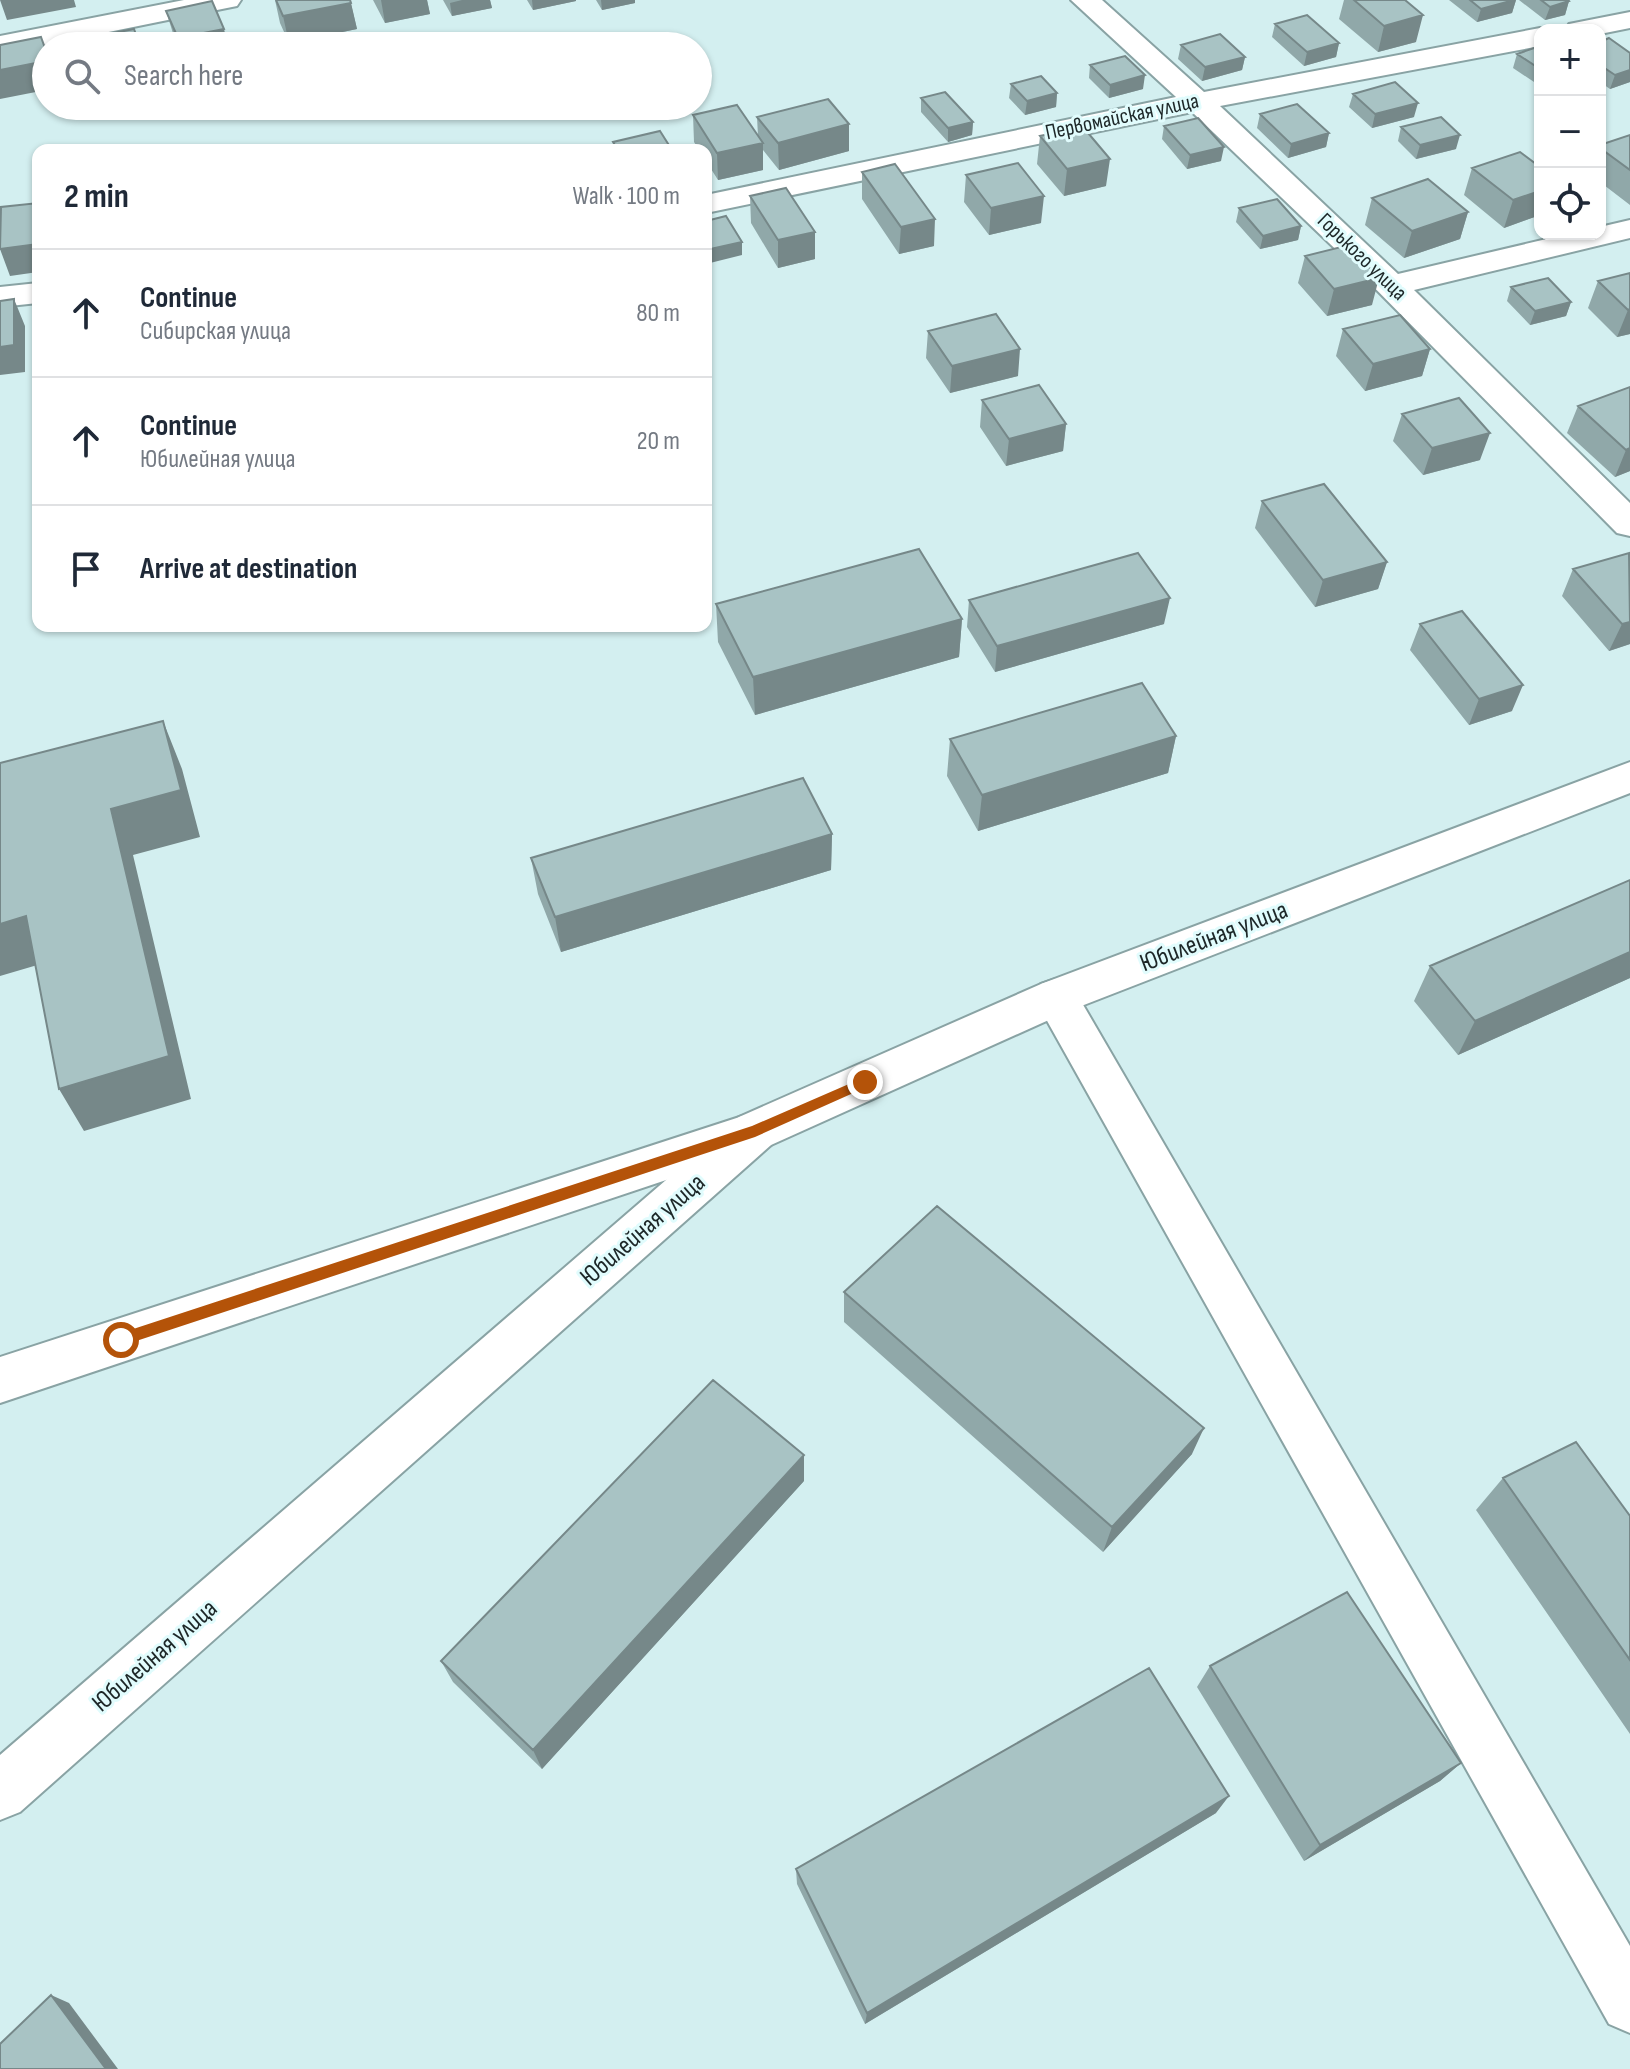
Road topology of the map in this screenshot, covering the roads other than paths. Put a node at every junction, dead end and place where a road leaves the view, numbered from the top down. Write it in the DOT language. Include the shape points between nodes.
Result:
graph roads {
  1 [pos="227,0"];
  2 [pos="1085,0"];
  3 [pos="1630,20"];
  4 [pos="1606,25"];
  5 [pos="66,32"];
  6 [pos="1534,38"];
  7 [pos="32,39"];
  8 [pos="0,45"];
  9 [pos="1201,101"];
  10 [pos="712,203"];
  11 [pos="1630,229"];
  12 [pos="1392,285"];
  13 [pos="32,294"];
  14 [pos="0,297"];
  15 [pos="1630,524"];
  16 [pos="1630,777"];
  17 [pos="1056,997"];
  18 [pos="755,1131"];
  19 [pos="0,1380"];
  20 [pos="0,1792"];
  21 [pos="1630,2003"];
  1 -- 5 [label="street"];
  2 -- 9 [label="street, Горького улица"];
  3 -- 4 [label="street"];
  6 -- 9 [label="street, Первомайская улица"];
  7 -- 8 [label="street"];
  9 -- 10 [label="street, Первомайская улица"];
  9 -- 12 [label="street, Горького улица"];
  11 -- 12 [label="street"];
  12 -- 15 [label="street, Горького улица"];
  13 -- 14 [label="street"];
  16 -- 17 [label="street, Юбилейная улица"];
  17 -- 18 [label="street, Юбилейная улица"];
  17 -- 21 [label="street"];
  18 -- 19 [label="street"];
  18 -- 20 [label="street, Юбилейная улица"];
}
